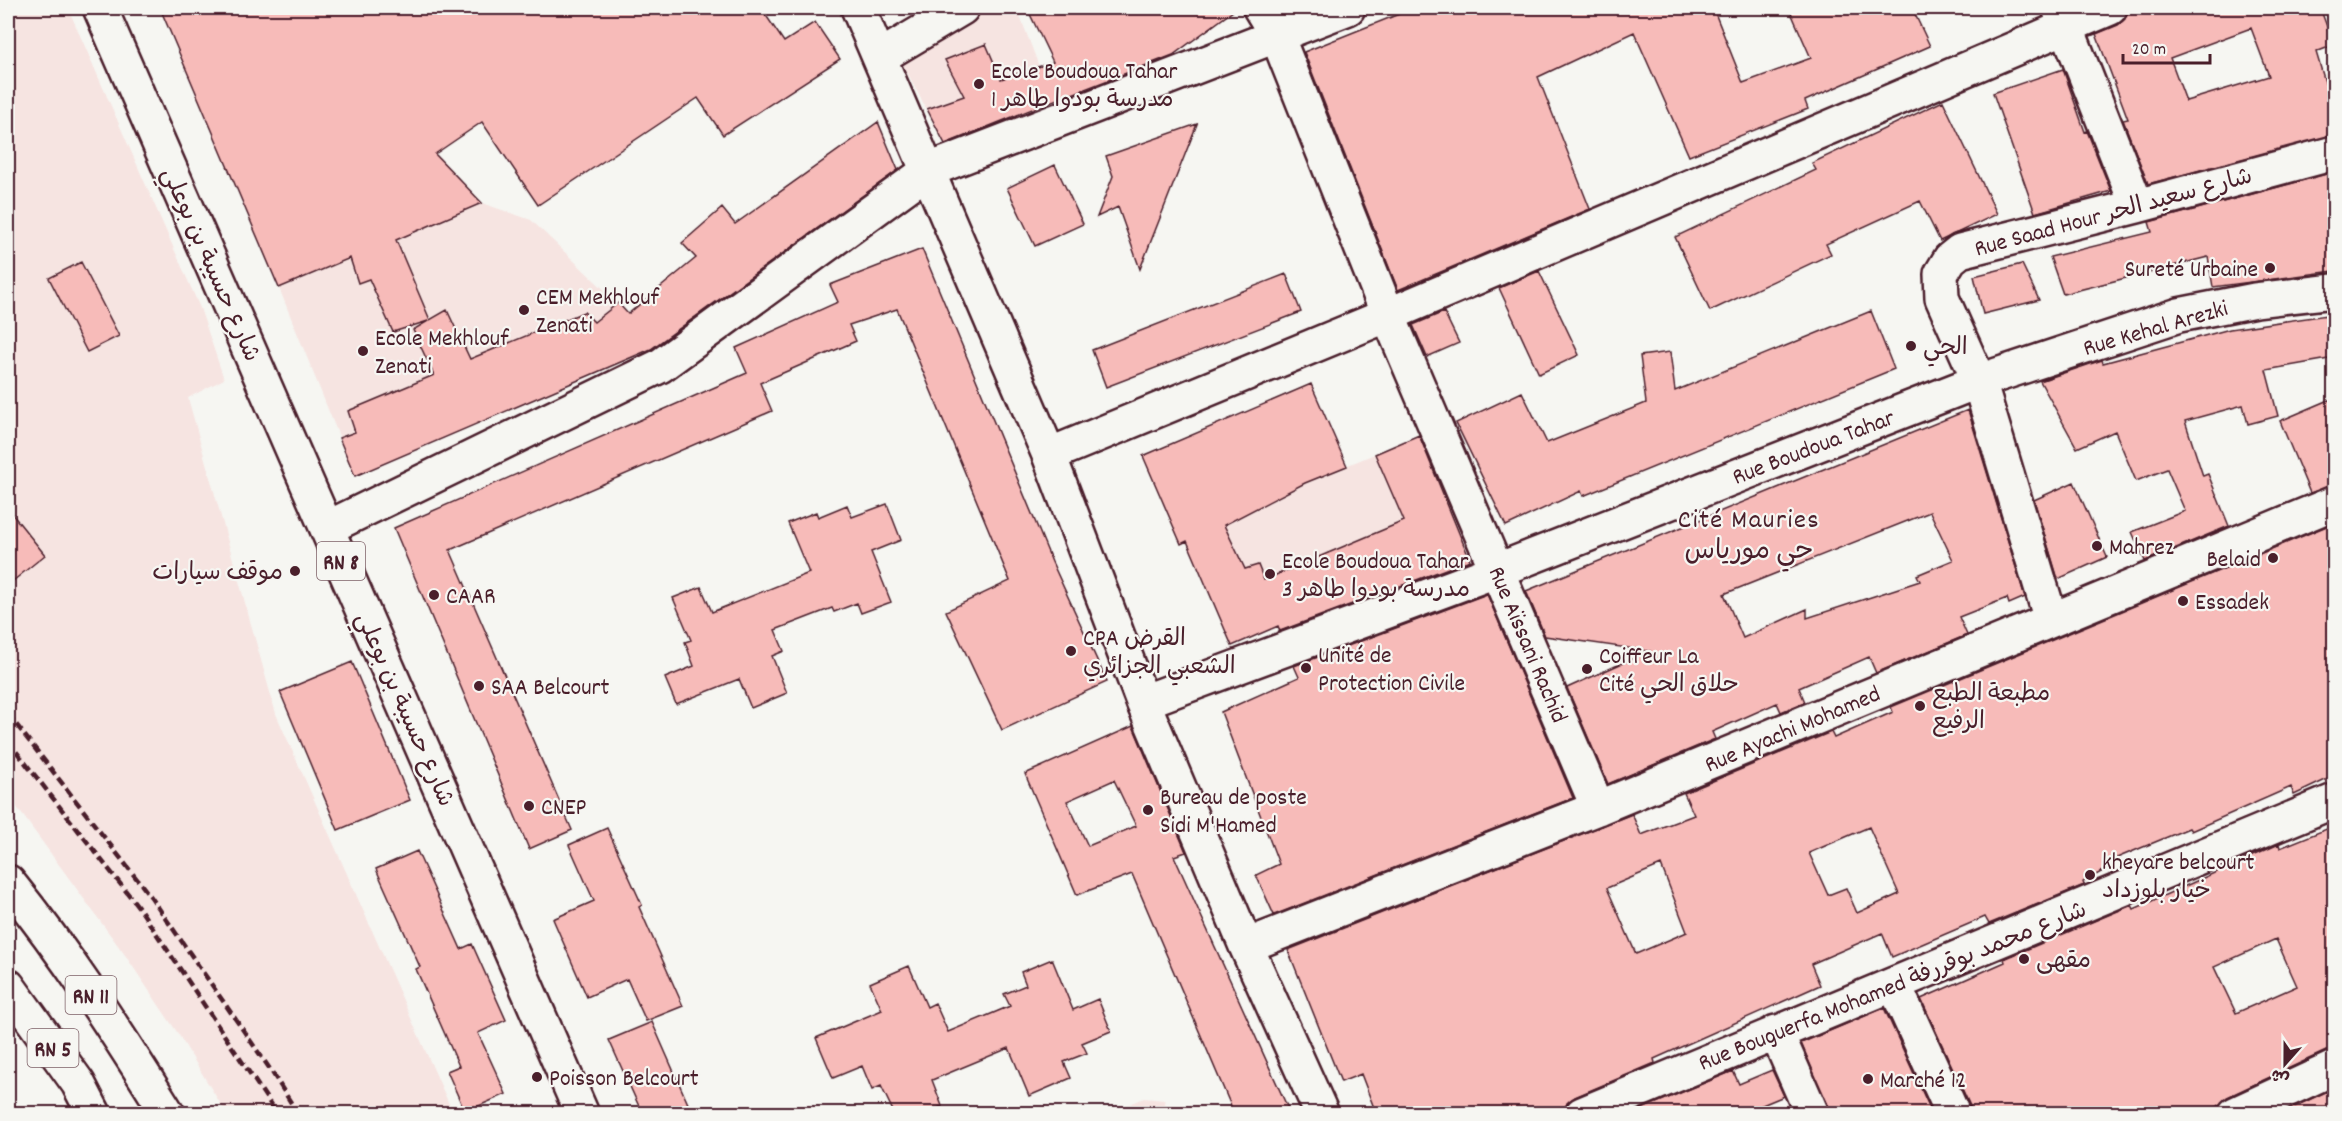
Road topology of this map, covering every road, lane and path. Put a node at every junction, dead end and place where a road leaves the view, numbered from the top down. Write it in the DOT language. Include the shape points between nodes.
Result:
graph roads {
  1 [pos="100,8"];
  2 [pos="858,8"];
  3 [pos="962,8"];
  4 [pos="1260,8"];
  5 [pos="1348,8"];
  6 [pos="2110,8"];
  7 [pos="2063,16"];
  8 [pos="1277,36"];
  9 [pos="880,57"];
  10 [pos="2334,153"];
  11 [pos="929,170"];
  12 [pos="2137,206"];
  13 [pos="2334,291"];
  14 [pos="1388,315"];
  15 [pos="1978,381"];
  16 [pos="1049,455"];
  17 [pos="2334,503"];
  18 [pos="327,528"];
  19 [pos="1498,570"];
  20 [pos="2051,620"];
  21 [pos="1143,702"];
  22 [pos="2334,801"];
  23 [pos="1598,808"];
  24 [pos="8,882"];
  25 [pos="1246,946"];
  26 [pos="1894,984"];
  27 [pos="8,986"];
  28 [pos="1776,1032"];
  29 [pos="2334,1068"];
  30 [pos="94,1113"];
  31 [pos="168,1113"];
  32 [pos="582,1113"];
  33 [pos="1322,1113"];
  34 [pos="1582,1113"];
  35 [pos="1812,1113"];
  36 [pos="1953,1113"];
  37 [pos="2235,1113"];
  1 -- 18 [label="main road, شارع حسيبة بن بوعلي / RN 8"];
  2 -- 9 [label="main road"];
  3 -- 9 [label="main road"];
  4 -- 8 [label="main road, Rue Aïssani Rachid"];
  5 -- 8 [label="main road"];
  6 -- 7 [label="main road"];
  7 -- 12 [label="main road"];
  7 -- 14 [label="main road"];
  8 -- 11 [label="main road"];
  8 -- 14 [label="main road, Rue Aïssani Rachid"];
  9 -- 11 [label="main road"];
  10 -- 12 [label="main road, Rue Saad Hour شارع سعيد الحر"];
  11 -- 16 [label="main road"];
  11 -- 18 [label="main road" via="660,366"];
  12 -- 15 [label="main road, Rue Saad Hour شارع سعيد الحر" via="1960,251 1950,260 1941,274 1942,298"];
  13 -- 15 [label="main road, Rue Kehal Arezki" via="2255,300 2179,315"];
  14 -- 16 [label="main road"];
  14 -- 19 [label="main road, Rue Aïssani Rachid"];
  15 -- 19 [label="main road, Rue Boudoua Tahar"];
  15 -- 20 [label="main road, Rue Saad Hour شارع سعيد الحر"];
  16 -- 21 [label="main road"];
  17 -- 20 [label="main road, Rue Ayachi Mohamed"];
  18 -- 32 [label="main road, شارع حسيبة بن بوعلي / RN 8"];
  19 -- 21 [label="main road, Rue Boudoua Tahar"];
  19 -- 23 [label="main road, Rue Aïssani Rachid"];
  20 -- 23 [label="main road, Rue Ayachi Mohamed"];
  21 -- 25 [label="main road"];
  22 -- 26 [label="main road, Rue Bouguerfa Mohamed شارع محمد بوقررفة"];
  23 -- 25 [label="main road, Rue Ayachi Mohamed"];
  24 -- 31 [label="main road, RN 11" via="50,936"];
  25 -- 33 [label="main road"];
  26 -- 28 [label="main road, Rue Bouguerfa Mohamed شارع محمد بوقررفة"];
  26 -- 36 [label="main road"];
  27 -- 30 [label="main road, RN 5" via="78,1083"];
  28 -- 34 [label="main road, Rue Bouguerfa Mohamed شارع محمد بوقررفة"];
  28 -- 35 [label="main road"];
  29 -- 37 [label="main road"];
}
